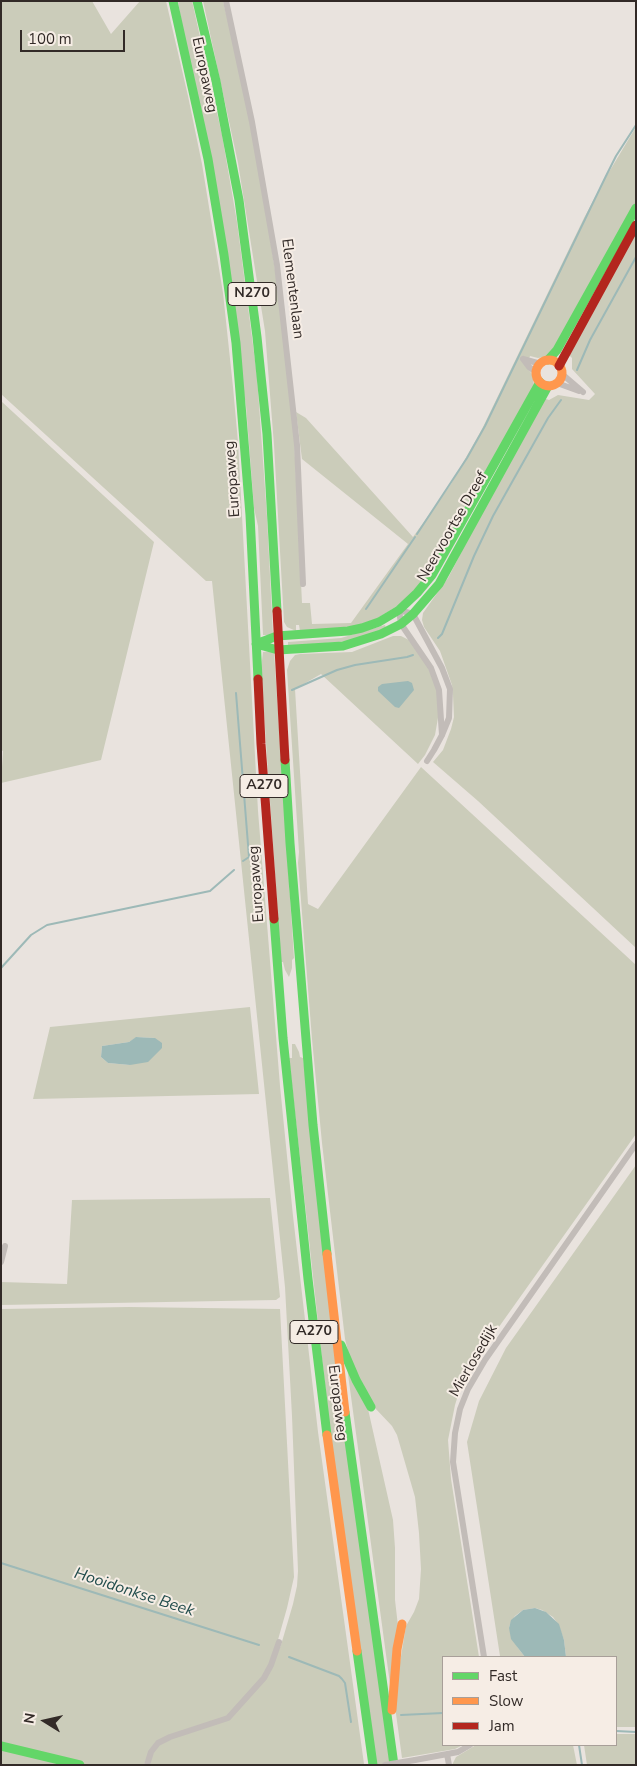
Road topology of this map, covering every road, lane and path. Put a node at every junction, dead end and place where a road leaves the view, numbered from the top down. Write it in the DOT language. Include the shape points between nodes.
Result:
graph roads {
  1 [pos="173,1"];
  2 [pos="197,1"];
  3 [pos="226,1"];
  4 [pos="636,208"];
  5 [pos="636,226"];
  6 [pos="542,365"];
  7 [pos="561,370"];
  8 [pos="548,384"];
  9 [pos="303,584"];
  10 [pos="399,610"];
  11 [pos="413,614"];
  12 [pos="401,624"];
  13 [pos="277,636"];
  14 [pos="256,644"];
  15 [pos="278,650"];
  16 [pos="442,735"];
  17 [pos="427,761"];
  18 [pos="636,1144"];
  19 [pos="5,1246"];
  20 [pos="1,1262"];
  21 [pos="336,1334"];
  22 [pos="371,1406"];
  23 [pos="402,1624"];
  24 [pos="279,1642"];
  25 [pos="484,1656"];
  26 [pos="390,1737"];
  27 [pos="1,1746"];
  28 [pos="468,1746"];
  29 [pos="447,1754"];
  30 [pos="80,1765"];
  31 [pos="147,1765"];
  32 [pos="373,1765"];
  33 [pos="385,1765"];
  34 [pos="394,1765"];
  35 [pos="449,1765"];
  1 -- 14 [label="main road, Europaweg / N270" via="208,159 229,291 244,436"];
  2 -- 13 [label="main road, Europaweg / N270" via="216,81 253,298 267,434"];
  3 -- 9 [label="street, Elementenlaan" via="252,122 277,265 297,445"];
  4 -- 6 [label="main road" via="557,350"];
  5 -- 7 [label="main road"];
  6 -- 7 [label="main road" via="552,361"];
  6 -- 8 [label="main road"];
  7 -- 8 [label="main road"];
  7 -- 8 [label="street" via="583,392"];
  8 -- 10 [label="main road, Neervoortse Dreef" via="440,562 417,593"];
  8 -- 11 [label="main road, Neervoortse Dreef" via="439,584"];
  10 -- 11 [label="street"];
  10 -- 12 [label="street"];
  10 -- 13 [label="main road, Neervoortse Dreef" via="379,622 355,630"];
  11 -- 12 [label="main road, Neervoortse Dreef"];
  11 -- 16 [label="street" via="450,689 449,718"];
  12 -- 15 [label="main road, Neervoortse Dreef" via="364,641 343,646"];
  12 -- 16 [label="street" via="431,668 439,690"];
  13 -- 14 [label="main road, Neervoortse Dreef"];
  13 -- 15 [label="main road, Europaweg / N270"];
  14 -- 15 [label="main road, Neervoortse Dreef"];
  14 -- 32 [label="main road, Europaweg / A270" via="283,1038 308,1279"];
  15 -- 21 [label="main road, Europaweg / A270" via="296,928"];
  16 -- 17 [label="street"];
  18 -- 25 [label="street, Mierlosedijk" via="485,1360 460,1409 453,1462"];
  19 -- 20 [label="street"];
  21 -- 22 [label="main road, A270"];
  21 -- 26 [label="main road, Europaweg / A270"];
  23 -- 26 [label="main road, A270"];
  24 -- 31 [label="street" via="264,1678 228,1718 158,1743"];
  26 -- 34 [label="main road, Europaweg / A270"];
  27 -- 30 [label="main road"];
  28 -- 29 [label="street"];
  29 -- 33 [label="street, bridge"];
  29 -- 35 [label="street"];
}
